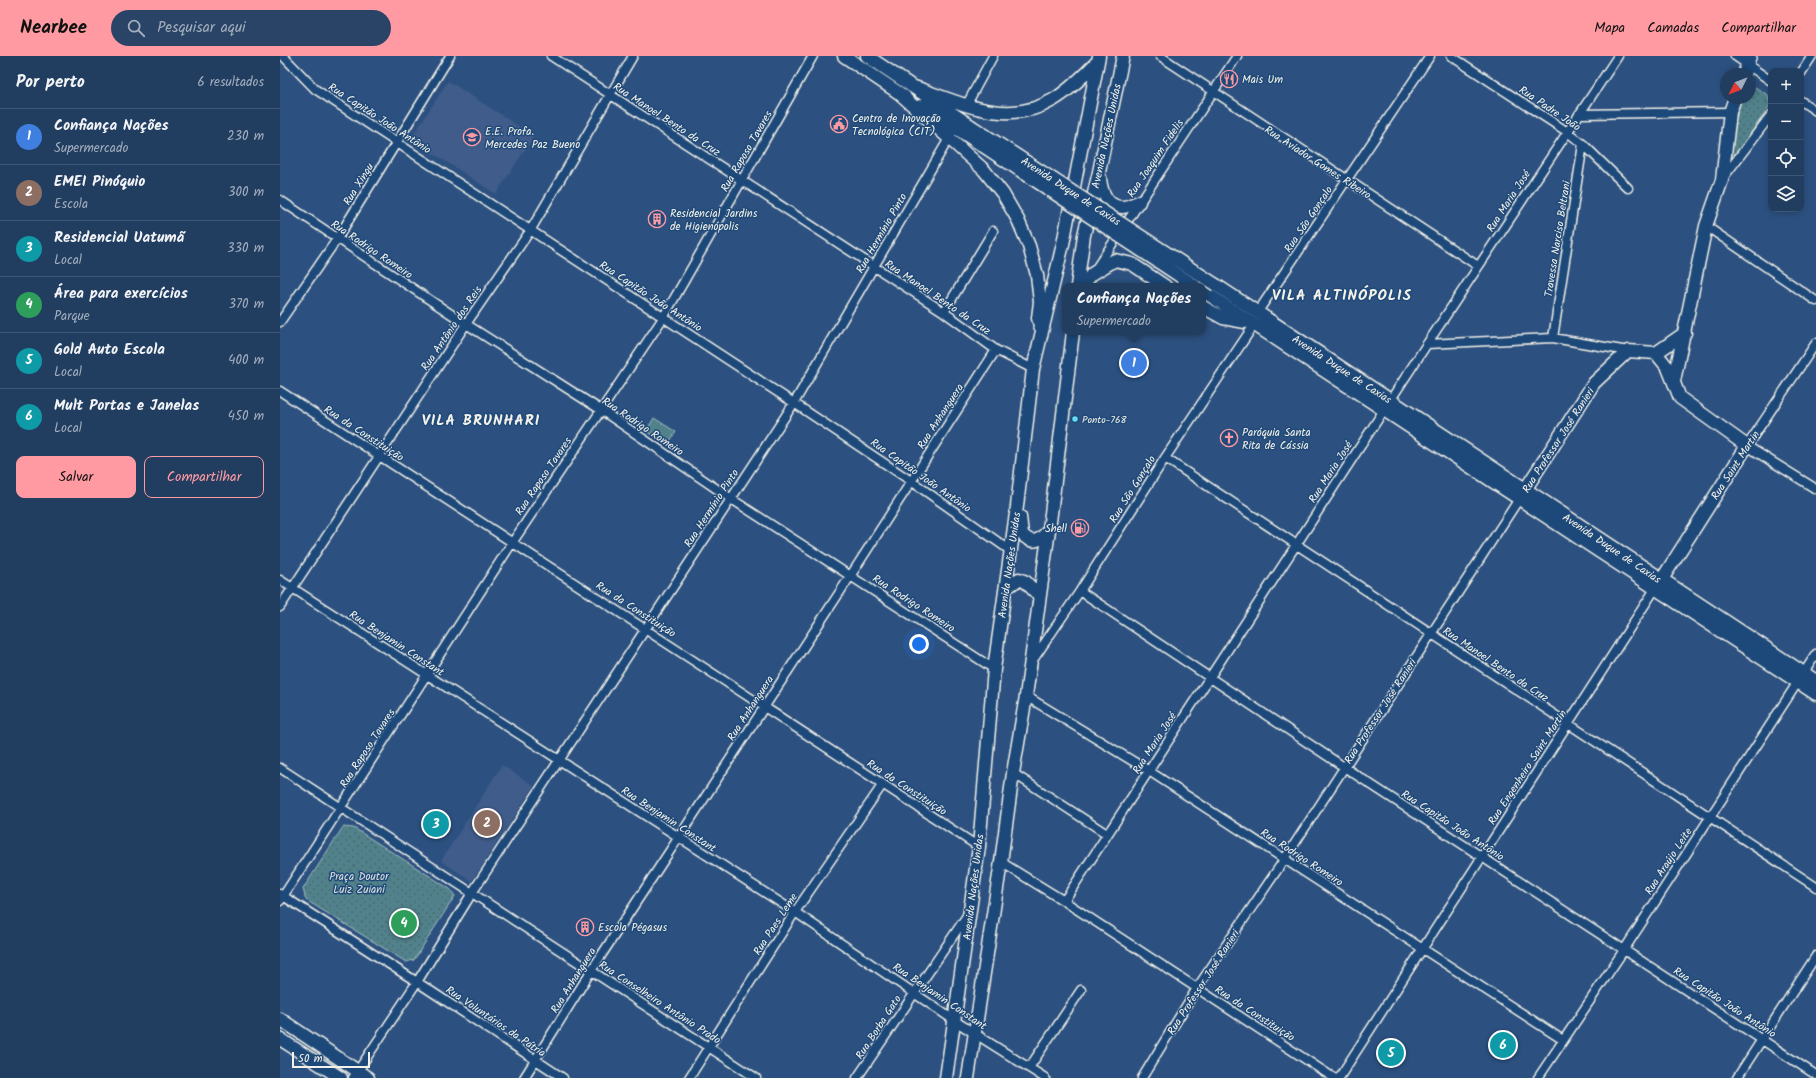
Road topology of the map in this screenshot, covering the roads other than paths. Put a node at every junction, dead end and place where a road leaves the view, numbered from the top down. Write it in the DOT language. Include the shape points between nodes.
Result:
graph roads {
  1 [pos="283,56"];
  2 [pos="450,56"];
  3 [pos="551,56"];
  4 [pos="633,56"];
  5 [pos="813,56"];
  6 [pos="844,56"];
  7 [pos="867,56"];
  8 [pos="993,56"];
  9 [pos="1123,56"];
  10 [pos="1160,56"];
  11 [pos="1237,56"];
  12 [pos="1430,56"];
  13 [pos="1451,56"];
  14 [pos="1618,56"];
  15 [pos="1735,56"];
  16 [pos="1812,56"];
  17 [pos="1098,59"];
  18 [pos="1747,65"];
  19 [pos="1804,68"];
  20 [pos="1768,79"];
  21 [pos="911,86"];
  22 [pos="898,92"];
  23 [pos="1213,92"];
  24 [pos="611,95"];
  25 [pos="1804,103"];
  26 [pos="967,104"];
  27 [pos="1733,104"];
  28 [pos="1816,111"];
  29 [pos="1730,112"];
  30 [pos="1579,114"];
  31 [pos="1768,119"];
  32 [pos="964,129"];
  33 [pos="1566,131"];
  34 [pos="948,138"];
  35 [pos="397,142"];
  36 [pos="1582,144"];
  37 [pos="1099,172"];
  38 [pos="742,180"];
  39 [pos="1722,180"];
  40 [pos="1347,181"];
  41 [pos="1628,188"];
  42 [pos="280,200"];
  43 [pos="1139,202"];
  44 [pos="1706,226"];
  45 [pos="530,231"];
  46 [pos="993,231"];
  47 [pos="337,239"];
  48 [pos="1478,266"];
  49 [pos="874,267"];
  50 [pos="1092,274"];
  51 [pos="1077,283"];
  52 [pos="1084,283"];
  53 [pos="1160,283"];
  54 [pos="1191,283"];
  55 [pos="1198,283"];
  56 [pos="1210,291"];
  57 [pos="1816,300"];
  58 [pos="1206,309"];
  59 [pos="944,312"];
  60 [pos="663,318"];
  61 [pos="1254,320"];
  62 [pos="280,322"];
  63 [pos="466,324"];
  64 [pos="1685,333"];
  65 [pos="1073,335"];
  66 [pos="1041,337"];
  67 [pos="1553,338"];
  68 [pos="1816,342"];
  69 [pos="1427,344"];
  70 [pos="996,350"];
  71 [pos="1628,351"];
  72 [pos="1656,353"];
  73 [pos="1033,369"];
  74 [pos="1673,382"];
  75 [pos="280,390"];
  76 [pos="1390,400"];
  77 [pos="794,403"];
  78 [pos="601,410"];
  79 [pos="1384,411"];
  80 [pos="1748,446"];
  81 [pos="379,456"];
  82 [pos="1165,458"];
  83 [pos="911,481"];
  84 [pos="1816,489"];
  85 [pos="1522,494"];
  86 [pos="730,498"];
  87 [pos="1017,506"];
  88 [pos="1049,530"];
  89 [pos="512,543"];
  90 [pos="1295,545"];
  91 [pos="1011,551"];
  92 [pos="851,575"];
  93 [pos="280,580"];
  94 [pos="1658,584"];
  95 [pos="293,588"];
  96 [pos="1006,588"];
  97 [pos="1080,591"];
  98 [pos="1040,596"];
  99 [pos="280,607"];
  100 [pos="647,629"];
  101 [pos="1431,633"];
  102 [pos="1816,654"];
  103 [pos="1030,664"];
  104 [pos="994,669"];
  105 [pos="426,676"];
  106 [pos="1210,677"];
  107 [pos="1801,678"];
  108 [pos="1816,682"];
  109 [pos="1816,694"];
  110 [pos="1026,696"];
  111 [pos="764,706"];
  112 [pos="1567,724"];
  113 [pos="560,761"];
  114 [pos="1344,767"];
  115 [pos="280,768"];
  116 [pos="1149,771"];
  117 [pos="1013,773"];
  118 [pos="882,784"];
  119 [pos="341,808"];
  120 [pos="1709,818"];
  121 [pos="1107,834"];
  122 [pos="678,838"];
  123 [pos="979,847"];
  124 [pos="1482,857"];
  125 [pos="1284,860"];
  126 [pos="1001,862"];
  127 [pos="1816,887"];
  128 [pos="472,893"];
  129 [pos="281,897"];
  130 [pos="1064,901"];
  131 [pos="971,908"];
  132 [pos="795,912"];
  133 [pos="1422,948"];
  134 [pos="1624,950"];
  135 [pos="1816,956"];
  136 [pos="591,971"];
  137 [pos="417,982"];
  138 [pos="1197,988"];
  139 [pos="1081,990"];
  140 [pos="914,992"];
  141 [pos="280,1019"];
  142 [pos="955,1020"];
  143 [pos="974,1033"];
  144 [pos="280,1039"];
  145 [pos="1563,1040"];
  146 [pos="1761,1040"];
  147 [pos="710,1047"];
  148 [pos="535,1060"];
  149 [pos="346,1064"];
  150 [pos="1029,1068"];
  151 [pos="355,1075"];
  152 [pos="1816,1075"];
  153 [pos="339,1077"];
  154 [pos="368,1078"];
  155 [pos="524,1078"];
  156 [pos="563,1078"];
  157 [pos="689,1078"];
  158 [pos="756,1078"];
  159 [pos="857,1078"];
  160 [pos="946,1078"];
  161 [pos="968,1078"];
  162 [pos="1045,1078"];
  163 [pos="1142,1078"];
  164 [pos="1334,1078"];
  165 [pos="1339,1078"];
  166 [pos="1538,1078"];
  167 [pos="1737,1078"];
  1 -- 35 [label="street, Rua Capitão João Antônio" via="315,89"];
  2 -- 35 [label="street, Rua Xingu"];
  3 -- 24 [label="street, Rua Manoel Bento da Cruz"];
  4 -- 24 [label="street, Rua Antônio dos Reis"];
  5 -- 38 [label="street, Rua Raposo Tavares"];
  6 -- 22 [label="main road, Avenida Duque de Caxias"];
  7 -- 21 [label="main road, Avenida Duque de Caxias"];
  8 -- 26 [label="street"];
  9 -- 37 [label="main road, Avenida Nações Unidas"];
  10 -- 23 [label="street, Rua Aviador Gomes Ribeiro"];
  11 -- 23 [label="street, Rua Joaquim Fidelis"];
  12 -- 40 [label="street, Rua São Gonçalo"];
  13 -- 33 [label="street, Rua Padre João"];
  14 -- 30 [label="street, Rua Maria José"];
  15 -- 18 [label="street"];
  16 -- 19 [label="street"];
  17 -- 26 [label="main road" via="1075,83 1053,100 1032,110 1012,113 983,111"];
  17 -- 66 [label="main road, Avenida Nações Unidas" via="1063,244"];
  18 -- 20 [label="street"];
  21 -- 26 [label="main road"];
  21 -- 32 [label="main road, Avenida Duque de Caxias"];
  22 -- 32 [label="main road, Avenida Duque de Caxias"];
  22 -- 34 [label="main road"];
  23 -- 40 [label="street, Rua Aviador Gomes Ribeiro"];
  23 -- 43 [label="street, Rua Joaquim Fidelis"];
  24 -- 38 [label="street, Rua Manoel Bento da Cruz"];
  24 -- 45 [label="street, Rua Antônio dos Reis"];
  25 -- 28 [label="street"];
  27 -- 29 [label="main road"];
  29 -- 30 [label="street"];
  29 -- 39 [label="main road"];
  30 -- 33 [label="street, Rua Maria José"];
  31 -- 39 [label="street"];
  32 -- 34 [label="street, Rua Hermínio Pinto"];
  32 -- 54 [label="main road, Avenida Duque de Caxias, bridge"];
  32 -- 55 [label="main road, Avenida Duque de Caxias, bridge"];
  33 -- 36 [label="street, Rua Padre João"];
  33 -- 48 [label="street, Rua Maria José"];
  34 -- 49 [label="street, Rua Hermínio Pinto"];
  34 -- 66 [label="main road" via="984,170 1003,194 1018,220 1037,275"];
  35 -- 45 [label="street, Rua Capitão João Antônio"];
  35 -- 47 [label="street, Rua Xingu"];
  36 -- 41 [label="street, Rua Padre João"];
  36 -- 67 [label="street, Travessa Narciso Beltrani"];
  37 -- 43 [label="main road" via="1101,191 1109,202 1124,207"];
  37 -- 51 [label="main road, Avenida Nações Unidas" via="1084,236"];
  38 -- 49 [label="street, Rua Manoel Bento da Cruz"];
  38 -- 60 [label="street, Rua Raposo Tavares"];
  39 -- 44 [label="main road"];
  40 -- 48 [label="street, Rua Aviador Gomes Ribeiro"];
  40 -- 61 [label="street, Rua São Gonçalo"];
  42 -- 47 [label="street, Rua Rodrigo Romeiro"];
  43 -- 50 [label="street, Rua Joaquim Fidelis"];
  44 -- 57 [label="street"];
  44 -- 64 [label="main road"];
  45 -- 60 [label="street, Rua Capitão João Antônio"];
  45 -- 63 [label="street, Rua Antônio dos Reis"];
  46 -- 59 [label="street"];
  47 -- 62 [label="street, Rua Xingu"];
  47 -- 63 [label="street, Rua Rodrigo Romeiro"];
  48 -- 69 [label="street, Rua Maria José"];
  49 -- 59 [label="street, Rua Manoel Bento da Cruz"];
  49 -- 77 [label="street, Rua Hermínio Pinto"];
  50 -- 52 [label="main road"];
  50 -- 53 [label="main road" via="1114,260 1132,264"];
  56 -- 61 [label="main road, Avenida Duque de Caxias"];
  58 -- 61 [label="main road" via="1223,318"];
  59 -- 70 [label="street, Rua Manoel Bento da Cruz"];
  60 -- 77 [label="street, Rua Capitão João Antônio"];
  60 -- 78 [label="street, Rua Raposo Tavares"];
  61 -- 76 [label="main road, Avenida Duque de Caxias"];
  61 -- 79 [label="main road, Avenida Duque de Caxias"];
  61 -- 82 [label="street, Rua São Gonçalo"];
  63 -- 78 [label="street, Rua Rodrigo Romeiro"];
  63 -- 81 [label="street, Rua Antônio dos Reis"];
  64 -- 72 [label="main road"];
  64 -- 74 [label="main road"];
  65 -- 88 [label="main road, Avenida Nações Unidas"];
  66 -- 73 [label="main road, Avenida Nações Unidas"];
  67 -- 69 [label="street"];
  67 -- 71 [label="street"];
  68 -- 80 [label="street, Rua Saint Martin"];
  69 -- 76 [label="street, Rua Maria José"];
  70 -- 73 [label="street, Rua Manoel Bento da Cruz"];
  70 -- 83 [label="street, Rua Anhanguera"];
  71 -- 72 [label="main road"];
  71 -- 85 [label="main road, Rua Professor José Ranieri" via="1594,383"];
  72 -- 74 [label="main road" via="1668,368"];
  73 -- 87 [label="main road, Avenida Nações Unidas"];
  74 -- 80 [label="main road" via="1680,398"];
  75 -- 81 [label="street, Rua da Constituição"];
  76 -- 79 [label="street, Rua Maria José"];
  76 -- 85 [label="main road, Avenida Duque de Caxias"];
  77 -- 83 [label="street, Rua Capitão João Antônio"];
  77 -- 86 [label="street, Rua Hermínio Pinto"];
  78 -- 86 [label="street, Rua Rodrigo Romeiro"];
  78 -- 89 [label="street, Rua Raposo Tavares"];
  79 -- 85 [label="main road, Avenida Duque de Caxias"];
  79 -- 90 [label="street, Rua Maria José"];
  80 -- 84 [label="street"];
  80 -- 94 [label="main road, Rua Saint Martin"];
  81 -- 89 [label="street, Rua da Constituição"];
  81 -- 95 [label="street, Rua Antônio dos Reis"];
  82 -- 90 [label="street, Rua Manoel Bento da Cruz"];
  82 -- 97 [label="street, Rua São Gonçalo"];
  83 -- 91 [label="street, Rua Capitão João Antônio"];
  83 -- 92 [label="street, Rua Anhanguera"];
  85 -- 94 [label="main road, Avenida Duque de Caxias"];
  85 -- 101 [label="street, Rua Professor José Ranieri"];
  86 -- 92 [label="street, Rua Rodrigo Romeiro"];
  86 -- 100 [label="street, Rua Hermínio Pinto"];
  87 -- 88 [label="main road" via="1022,534 1028,540 1042,538"];
  87 -- 91 [label="main road, Avenida Nações Unidas"];
  88 -- 98 [label="main road, Avenida Nações Unidas"];
  89 -- 100 [label="street, Rua da Constituição"];
  89 -- 105 [label="street, Rua Raposo Tavares"];
  90 -- 101 [label="street, Rua Manoel Bento da Cruz"];
  90 -- 106 [label="street, Rua Maria José"];
  91 -- 96 [label="main road, Avenida Nações Unidas"];
  92 -- 104 [label="street, Rua Rodrigo Romeiro"];
  92 -- 111 [label="street, Rua Anhanguera"];
  93 -- 95 [label="street, Rua Benjamin Constant"];
  94 -- 107 [label="main road, Avenida Duque de Caxias"];
  94 -- 112 [label="street, Rua Engenheiro Saint Martin"];
  95 -- 99 [label="street, Rua Antônio dos Reis"];
  95 -- 105 [label="street, Rua Benjamin Constant"];
  96 -- 98 [label="main road" via="1019,579 1026,582"];
  96 -- 104 [label="main road, Avenida Nações Unidas"];
  97 -- 103 [label="street, Rua São Gonçalo"];
  97 -- 106 [label="street, Rua Capitão João Antônio"];
  98 -- 103 [label="main road, Avenida Nações Unidas"];
  100 -- 111 [label="street, Rua da Constituição"];
  100 -- 113 [label="street, Rua Hermínio Pinto"];
  101 -- 112 [label="street, Rua Manoel Bento da Cruz"];
  101 -- 114 [label="street, Rua Professor José Ranieri"];
  102 -- 107 [label="street, Rua Araújo Leite"];
  103 -- 110 [label="main road, Avenida Nações Unidas"];
  104 -- 123 [label="main road, Avenida Nações Unidas"];
  105 -- 113 [label="street, Rua Benjamin Constant"];
  105 -- 119 [label="street, Rua Raposo Tavares"];
  106 -- 114 [label="street, Rua Capitão João Antônio"];
  106 -- 116 [label="street, Rua Maria José"];
  107 -- 108 [label="main road, Avenida Duque de Caxias"];
  107 -- 109 [label="main road, Avenida Duque de Caxias"];
  107 -- 120 [label="street, Rua Araújo Leite"];
  110 -- 116 [label="street, Rua Rodrigo Romeiro"];
  110 -- 117 [label="main road, Avenida Nações Unidas"];
  111 -- 118 [label="street, Rua da Constituição"];
  111 -- 122 [label="street, Rua Anhanguera"];
  112 -- 120 [label="street, Rua Manoel Bento da Cruz"];
  112 -- 124 [label="street, Rua Engenheiro Saint Martin"];
  113 -- 122 [label="street, Rua Benjamin Constant"];
  113 -- 128 [label="street, Rua Hermínio Pinto"];
  114 -- 124 [label="street, Rua Capitão João Antônio"];
  114 -- 125 [label="street, Rua Professor José Ranieri"];
  115 -- 119 [label="street"];
  116 -- 121 [label="street, Rua Maria José"];
  116 -- 125 [label="street, Rua Rodrigo Romeiro"];
  117 -- 121 [label="street"];
  117 -- 126 [label="main road, Avenida Nações Unidas"];
  118 -- 123 [label="street, Rua da Constituição"];
  118 -- 132 [label="street, Rua Paes Leme"];
  119 -- 128 [label="street"];
  119 -- 129 [label="street, Rua Raposo Tavares"];
  120 -- 127 [label="street, Rua Manoel Bento da Cruz"];
  120 -- 134 [label="street, Rua Araújo Leite"];
  121 -- 130 [label="street, Rua Maria José"];
  122 -- 132 [label="street, Rua Benjamin Constant"];
  122 -- 136 [label="street, Rua Anhanguera"];
  123 -- 131 [label="main road, Avenida Nações Unidas"];
  124 -- 133 [label="street, Rua Engenheiro Saint Martin"];
  124 -- 134 [label="street, Rua Capitão João Antônio"];
  125 -- 133 [label="street, Rua Rodrigo Romeiro"];
  125 -- 138 [label="street, Rua Professor José Ranieri"];
  126 -- 130 [label="street, Rua da Constituição"];
  126 -- 143 [label="main road, Avenida Nações Unidas"];
  128 -- 136 [label="street, Rua Conselheiro Antônio Prado"];
  128 -- 137 [label="street"];
  129 -- 137 [label="street"];
  130 -- 138 [label="street, Rua da Constituição"];
  131 -- 140 [label="street, Rua Borba Gato"];
  131 -- 142 [label="main road, Avenida Nações Unidas"];
  132 -- 140 [label="street, Rua Benjamin Constant"];
  132 -- 147 [label="street, Rua Paes Leme"];
  133 -- 145 [label="street, Rua Rodrigo Romeiro"];
  133 -- 165 [label="street, Rua Engenheiro Saint Martin"];
  134 -- 145 [label="street, Rua Araújo Leite"];
  134 -- 146 [label="street, Rua Capitão João Antônio"];
  135 -- 146 [label="street"];
  136 -- 147 [label="street, Rua Conselheiro Antônio Prado"];
  136 -- 148 [label="street, Rua Anhanguera"];
  137 -- 148 [label="street, Rua Voluntários da Pátria"];
  137 -- 151 [label="street"];
  138 -- 163 [label="street, Rua Professor José Ranieri"];
  138 -- 164 [label="street, Rua da Constituição"];
  139 -- 150 [label="street"];
  140 -- 142 [label="street, Rua Benjamin Constant"];
  140 -- 159 [label="street, Rua Borba Gato"];
  141 -- 149 [label="main road"];
  142 -- 143 [label="street, Rua Benjamin Constant"];
  142 -- 160 [label="main road, Avenida Nações Unidas"];
  143 -- 150 [label="street, Rua Benjamin Constant"];
  143 -- 161 [label="main road, Avenida Nações Unidas"];
  144 -- 153 [label="main road"];
  145 -- 166 [label="street, Rua Araújo Leite"];
  146 -- 152 [label="street, Rua Capitão João Antônio"];
  146 -- 167 [label="street"];
  147 -- 157 [label="street, Rua Paes Leme"];
  147 -- 158 [label="street, Rua Conselheiro Antônio Prado"];
  148 -- 155 [label="street, Rua Anhanguera"];
  148 -- 156 [label="street, Rua Voluntários da Pátria"];
  149 -- 151 [label="main road"];
  149 -- 153 [label="street"];
  150 -- 162 [label="street, Rua Benjamin Constant"];
  151 -- 154 [label="main road"];
}
